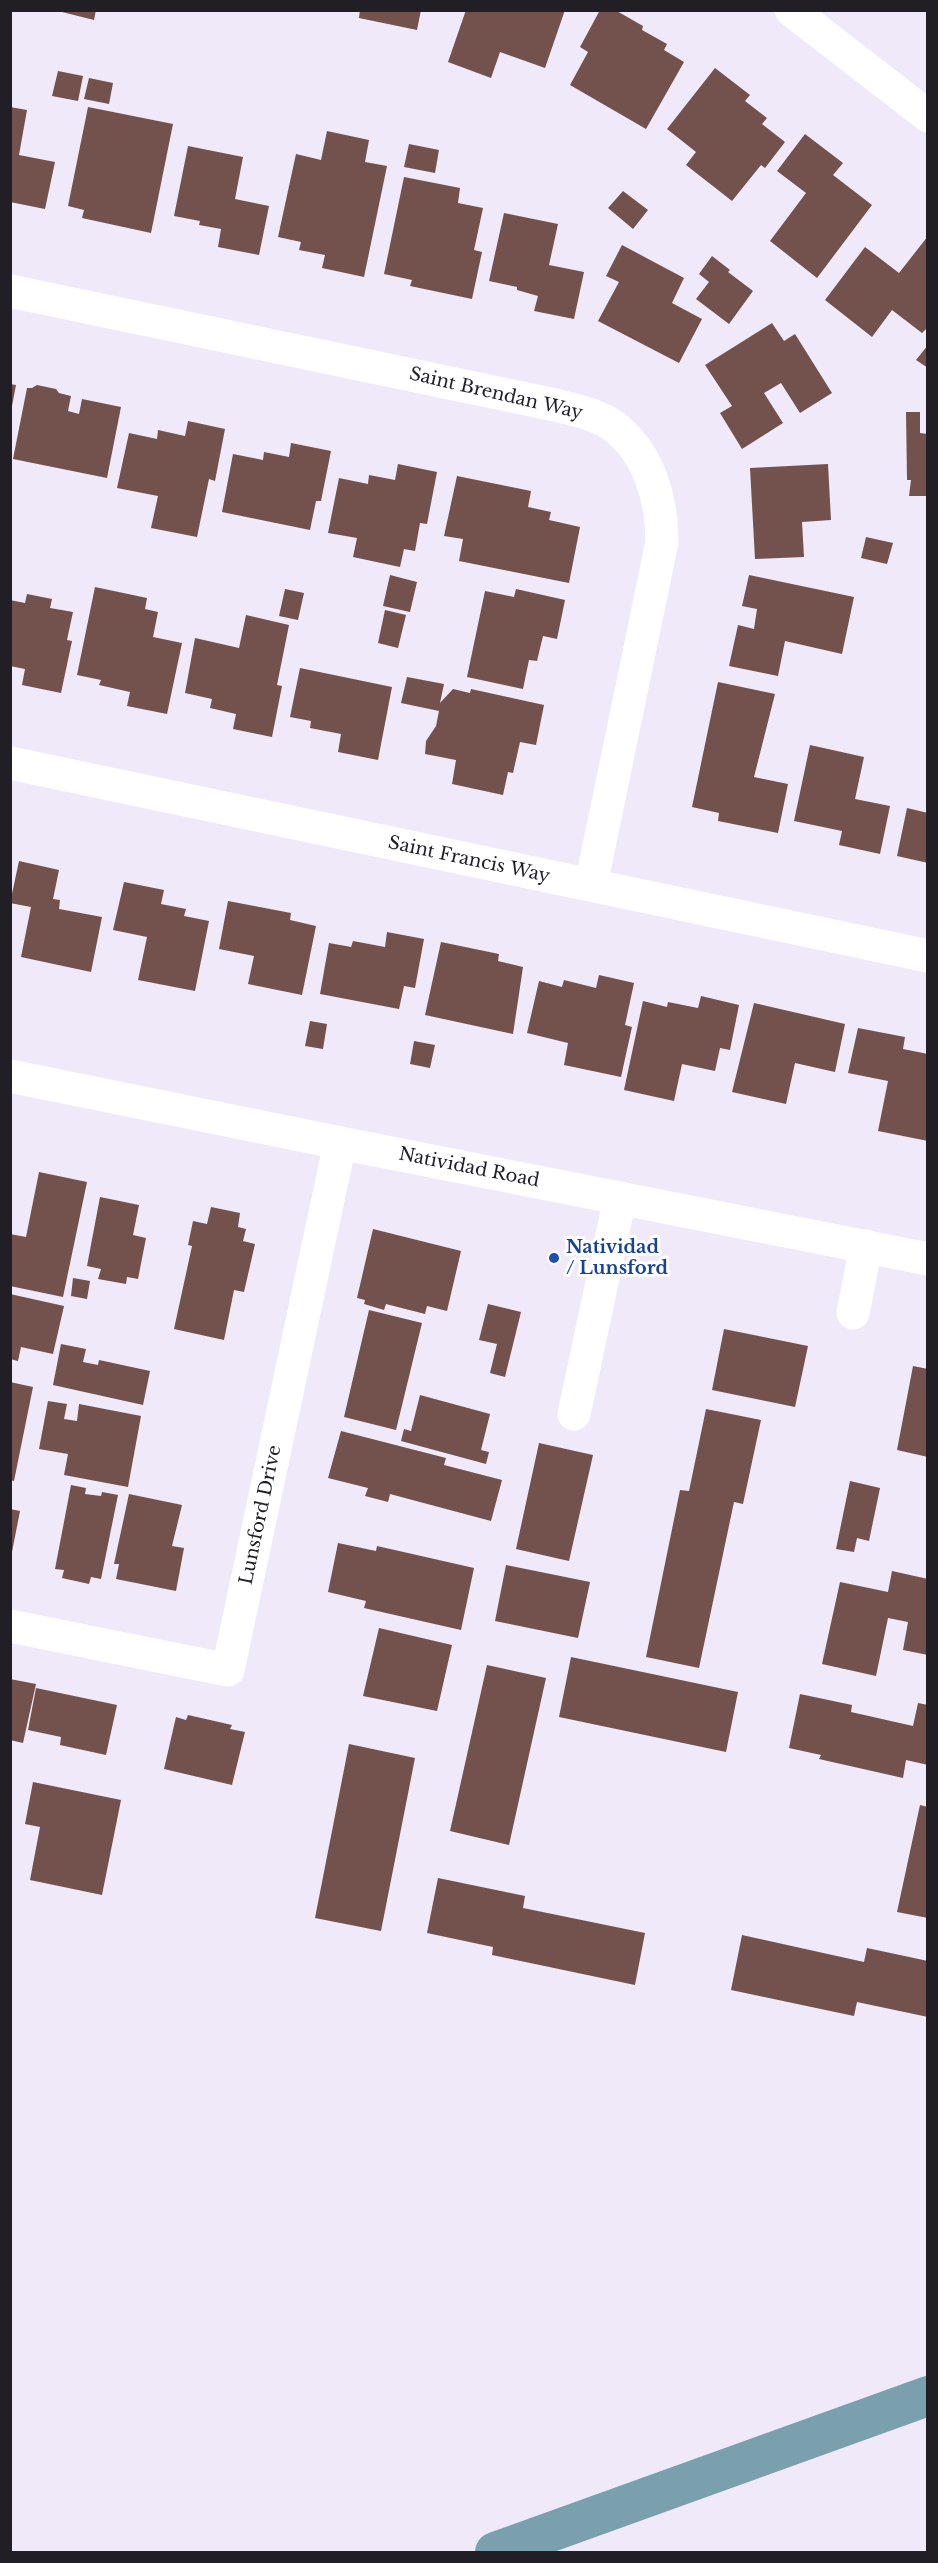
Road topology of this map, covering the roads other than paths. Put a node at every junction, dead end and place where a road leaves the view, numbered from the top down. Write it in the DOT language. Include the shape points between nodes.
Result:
graph roads {
  1 [pos="791,10"];
  2 [pos="927,116"];
  3 [pos="10,291"];
  4 [pos="10,763"];
  5 [pos="591,885"];
  6 [pos="927,956"];
  7 [pos="10,1076"];
  8 [pos="340,1143"];
  9 [pos="620,1198"];
  10 [pos="866,1246"];
  11 [pos="927,1259"];
  12 [pos="853,1313"];
  13 [pos="574,1414"];
  14 [pos="10,1626"];
  1 -- 2 [label="street"];
  3 -- 5 [label="street, Saint Brendan Way" via="555,405 598,418 630,443 652,478 662,516 662,542"];
  4 -- 5 [label="street, Saint Francis Way"];
  5 -- 6 [label="street, Saint Francis Way"];
  7 -- 8 [label="street, Natividad Road"];
  8 -- 9 [label="street, Natividad Road"];
  8 -- 14 [label="street, Lunsford Drive" via="228,1670"];
  9 -- 10 [label="street, Natividad Road"];
  9 -- 13 [label="street"];
  10 -- 11 [label="street, Natividad Road"];
  10 -- 12 [label="street"];
}
